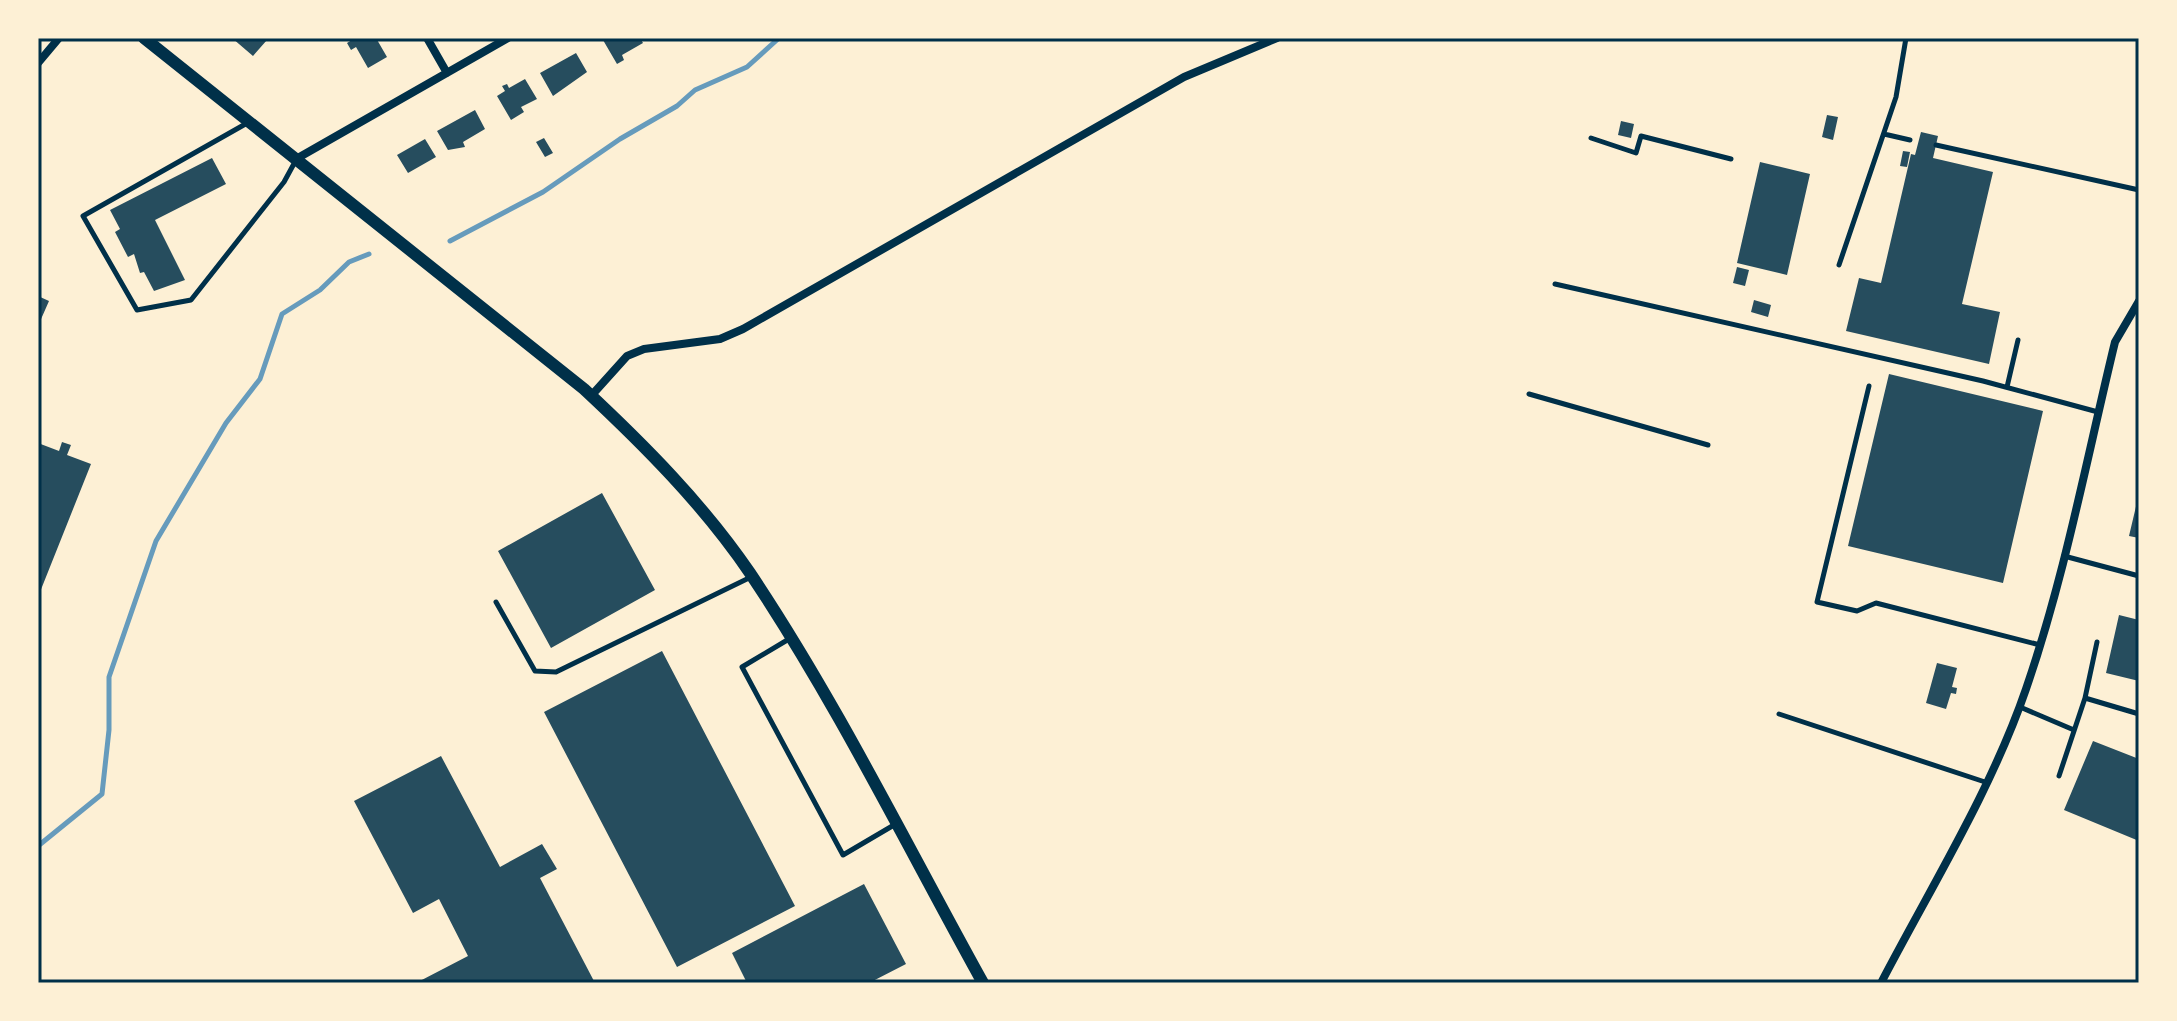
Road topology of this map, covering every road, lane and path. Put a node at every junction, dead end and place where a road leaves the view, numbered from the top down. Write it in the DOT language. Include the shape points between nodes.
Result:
graph roads {
  1 [pos="59,38"];
  2 [pos="144,38"];
  3 [pos="427,38"];
  4 [pos="508,38"];
  5 [pos="1277,38"];
  6 [pos="1906,38"];
  7 [pos="38,63"];
  8 [pos="447,73"];
  9 [pos="249,122"];
  10 [pos="1884,134"];
  11 [pos="1591,138"];
  12 [pos="1910,140"];
  13 [pos="1936,145"];
  14 [pos="296,159"];
  15 [pos="1731,159"];
  16 [pos="2139,190"];
  17 [pos="1839,265"];
  18 [pos="1555,284"];
  19 [pos="2139,301"];
  20 [pos="2018,340"];
  21 [pos="1869,386"];
  22 [pos="2007,387"];
  23 [pos="1529,394"];
  24 [pos="591,396"];
  25 [pos="2098,412"];
  26 [pos="1708,445"];
  27 [pos="2063,556"];
  28 [pos="2139,576"];
  29 [pos="752,577"];
  30 [pos="496,602"];
  31 [pos="791,637"];
  32 [pos="2097,642"];
  33 [pos="2040,645"];
  34 [pos="2085,698"];
  35 [pos="2019,706"];
  36 [pos="1779,714"];
  37 [pos="2139,714"];
  38 [pos="2074,730"];
  39 [pos="2059,776"];
  40 [pos="1985,782"];
  41 [pos="895,825"];
  42 [pos="983,983"];
  43 [pos="1881,983"];
  1 -- 7 [label="street"];
  2 -- 9 [label="street"];
  3 -- 8 [label="street"];
  4 -- 8 [label="street"];
  5 -- 24 [label="street" via="1184,77 743,329 708,342 644,349 627,356"];
  6 -- 10 [label="lane"];
  8 -- 14 [label="street"];
  9 -- 14 [label="street"];
  9 -- 14 [label="lane" via="83,216 137,310 191,300 284,182"];
  10 -- 12 [label="lane"];
  10 -- 17 [label="lane"];
  11 -- 15 [label="lane" via="1636,153 1641,136"];
  13 -- 16 [label="lane"];
  14 -- 24 [label="street"];
  18 -- 22 [label="lane"];
  19 -- 25 [label="street" via="2115,342"];
  20 -- 22 [label="lane"];
  21 -- 33 [label="lane" via="1817,602 1857,611 1876,603"];
  22 -- 25 [label="lane"];
  23 -- 26 [label="lane"];
  24 -- 29 [label="street" via="701,509"];
  25 -- 27 [label="street"];
  27 -- 28 [label="lane"];
  27 -- 33 [label="street"];
  29 -- 30 [label="lane" via="547,673 535,671"];
  29 -- 31 [label="street"];
  31 -- 41 [label="street"];
  31 -- 41 [label="lane" via="742,667 843,855"];
  32 -- 34 [label="lane"];
  33 -- 35 [label="street"];
  34 -- 37 [label="lane"];
  34 -- 38 [label="lane"];
  35 -- 38 [label="lane"];
  35 -- 40 [label="street"];
  36 -- 40 [label="lane"];
  38 -- 39 [label="lane"];
  40 -- 43 [label="street"];
  41 -- 42 [label="street"];
}
